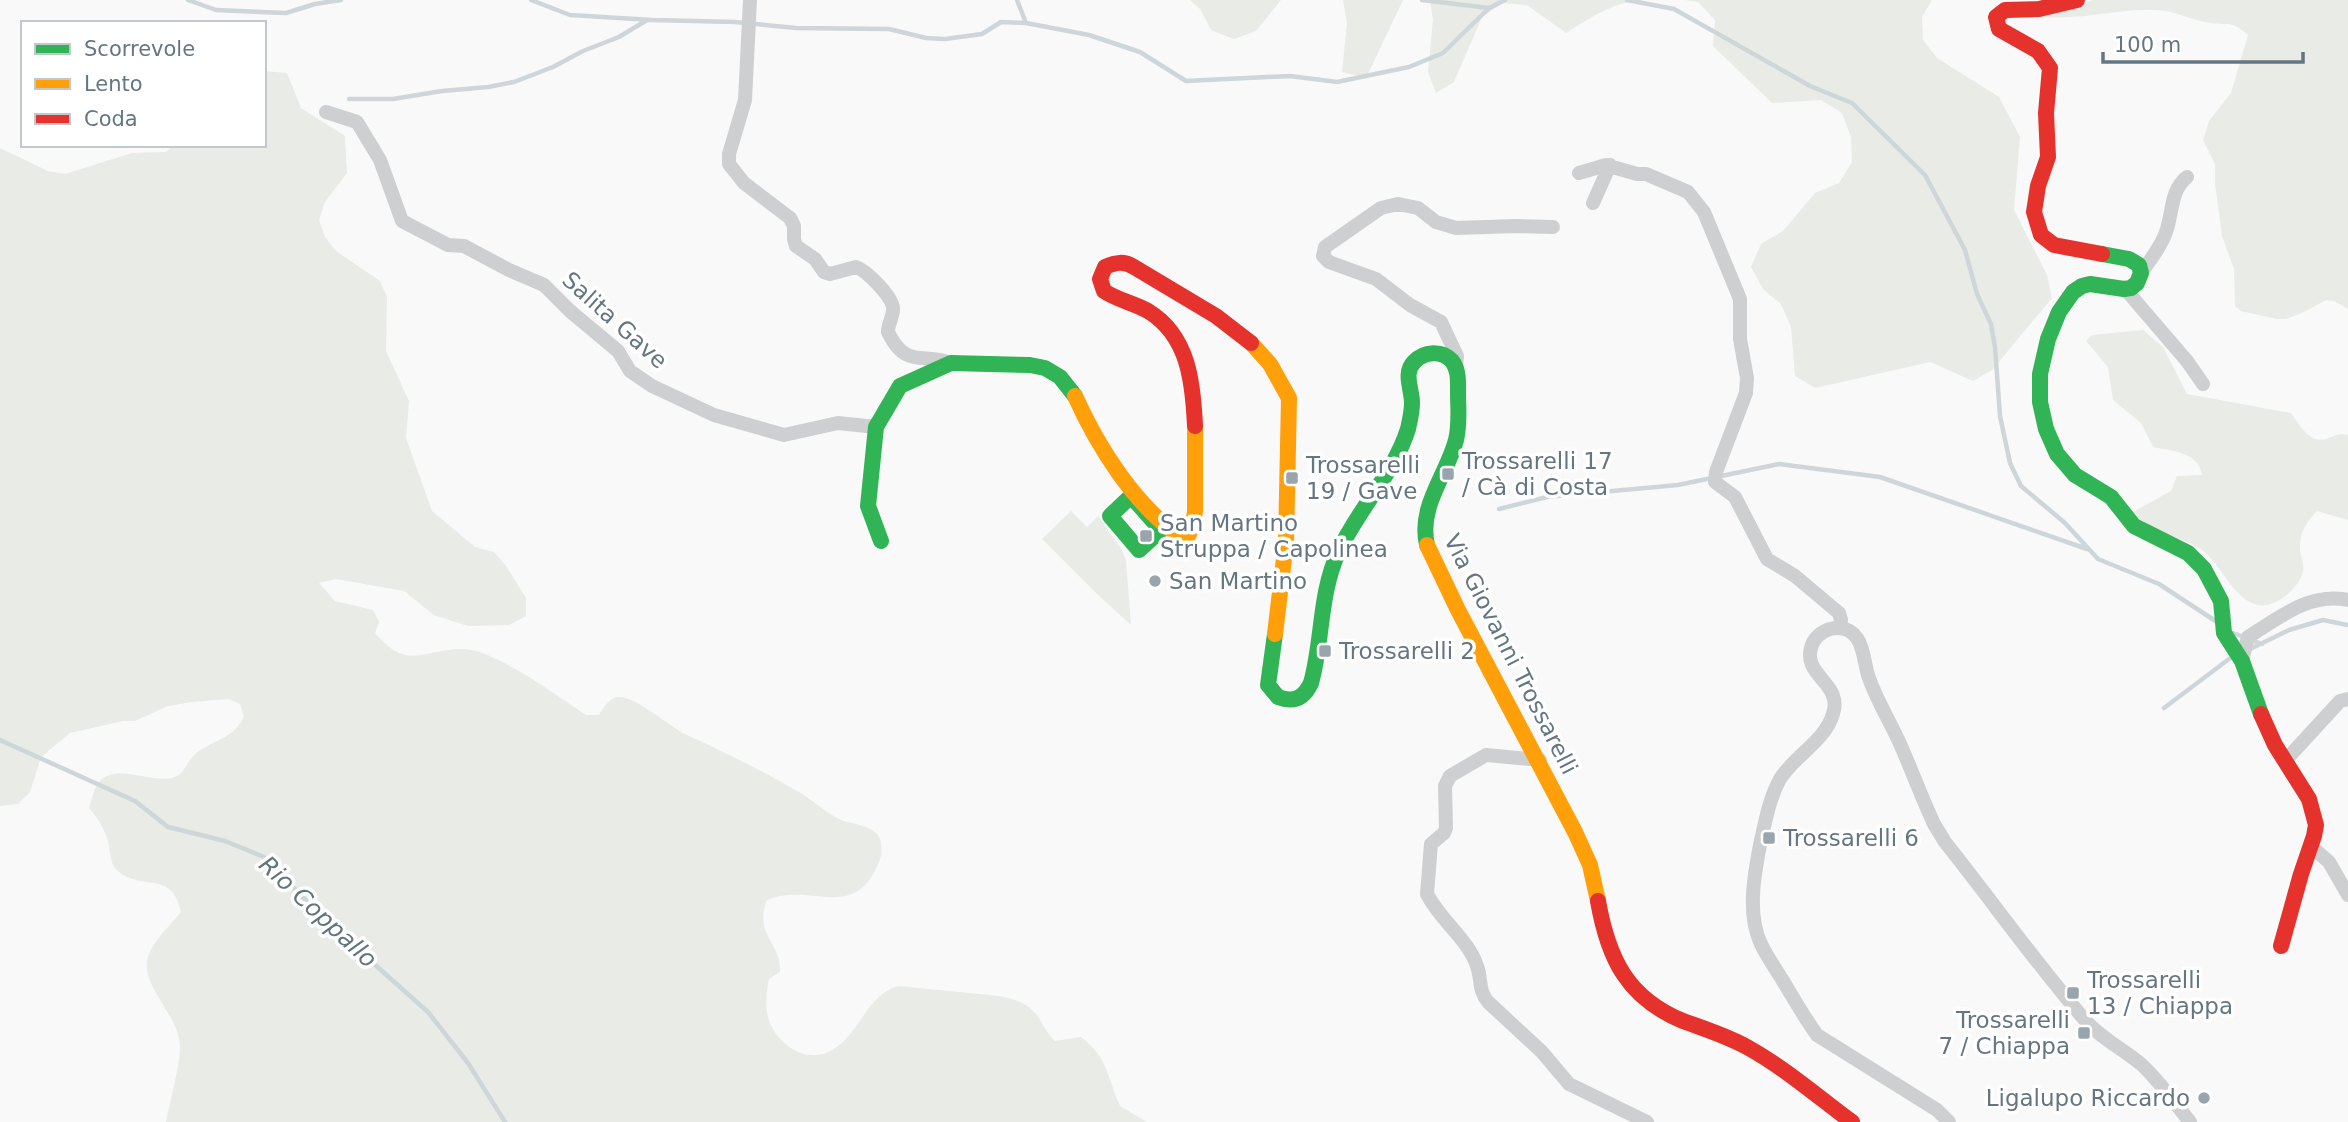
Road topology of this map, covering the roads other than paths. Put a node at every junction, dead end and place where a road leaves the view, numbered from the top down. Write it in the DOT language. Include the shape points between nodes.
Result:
graph roads {
  1 [pos="750,0"];
  2 [pos="2077,0"];
  3 [pos="326,112"];
  4 [pos="1610,165"];
  5 [pos="1579,173"];
  6 [pos="2187,177"];
  7 [pos="1593,202"];
  8 [pos="1553,227"];
  9 [pos="2141,273"];
  10 [pos="2126,290"];
  11 [pos="951,363"];
  12 [pos="1456,367"];
  13 [pos="2203,384"];
  14 [pos="876,427"];
  15 [pos="881,541"];
  16 [pos="2348,600"];
  17 [pos="1839,628"];
  18 [pos="2242,661"];
  19 [pos="2348,699"];
  20 [pos="1540,760"];
  21 [pos="2285,761"];
  22 [pos="2312,848"];
  23 [pos="2348,895"];
  24 [pos="2281,946"];
  25 [pos="1948,1121"];
  26 [pos="1647,1122"];
  27 [pos="1852,1122"];
  28 [pos="2190,1122"];
  1 -- 11 [label="street" via="745,100 729,164 744,183 790,218 796,246 824,272 856,267 867,272 892,304 888,332 905,353"];
  2 -- 9 [label="street" via="2039,9 2005,10 1996,17 1999,29 2038,51 2050,68 2048,158 2036,195 2035,219 2042,235 2054,245 2134,261"];
  3 -- 14 [label="street, Salita Gave" via="358,122 380,160 402,221 544,285 618,351 630,371 652,386 714,415 784,435 838,423"];
  4 -- 5 [label="street"];
  4 -- 7 [label="street"];
  4 -- 17 [label="street" via="1671,183 1692,195 1704,212 1740,299 1747,386 1715,482 1735,497 1767,559 1824,599 1841,617"];
  6 -- 9 [label="street" via="2178,185 2167,231"];
  8 -- 12 [label="street" via="1457,228 1436,222 1418,208 1398,204 1381,208 1325,247 1324,258 1376,279 1441,322 1457,356"];
  9 -- 10 [label="street" via="2139,281"];
  10 -- 13 [label="street"];
  10 -- 18 [label="street" via="2083,285 2055,319 2040,375 2046,430 2057,454 2076,475 2112,498 2135,527 2193,557 2213,581 2223,630"];
  11 -- 12 [label="street" via="1030,365 1060,377 1131,490 1165,530 1184,538 1192,529 1194,513 1195,432 1188,369 1177,339 1161,321 1109,294 1102,288 1100,275 1105,267 1118,262 1133,266 1254,343 1268,358 1289,398 1286,542 1267,680 1272,694 1282,699 1299,698 1311,684 1330,572 1404,439 1411,414 1409,371 1413,363 1438,353"];
  11 -- 14 [label="street" via="900,386"];
  12 -- 20 [label="street, Via Giovanni Trossarelli" via="1456,438 1426,516 1425,535 1471,638"];
  14 -- 15 [label="street" via="868,506"];
  16 -- 18 [label="street" via="2328,598 2302,604 2248,637"];
  17 -- 25 [label="street" via="1818,636 1810,653 1813,669 1832,691 1833,715 1779,781 1768,810 1754,885 1760,942 1817,1035"];
  17 -- 28 [label="street" via="1859,641 1868,678 1945,842 2084,1019 2102,1038 2145,1068"];
  18 -- 21 [label="street" via="2263,722"];
  19 -- 21 [label="street" via="2340,701"];
  20 -- 26 [label="street" via="1486,755 1450,776 1445,786 1447,823 1431,844 1427,894 1474,959 1484,997 1569,1084"];
  20 -- 27 [label="street, Via Giovanni Trossarelli" via="1593,875 1603,935 1636,991 1675,1019 1730,1039 1758,1055"];
  21 -- 22 [label="street" via="2313,809"];
  22 -- 23 [label="street" via="2329,862"];
  22 -- 24 [label="street"];
}
